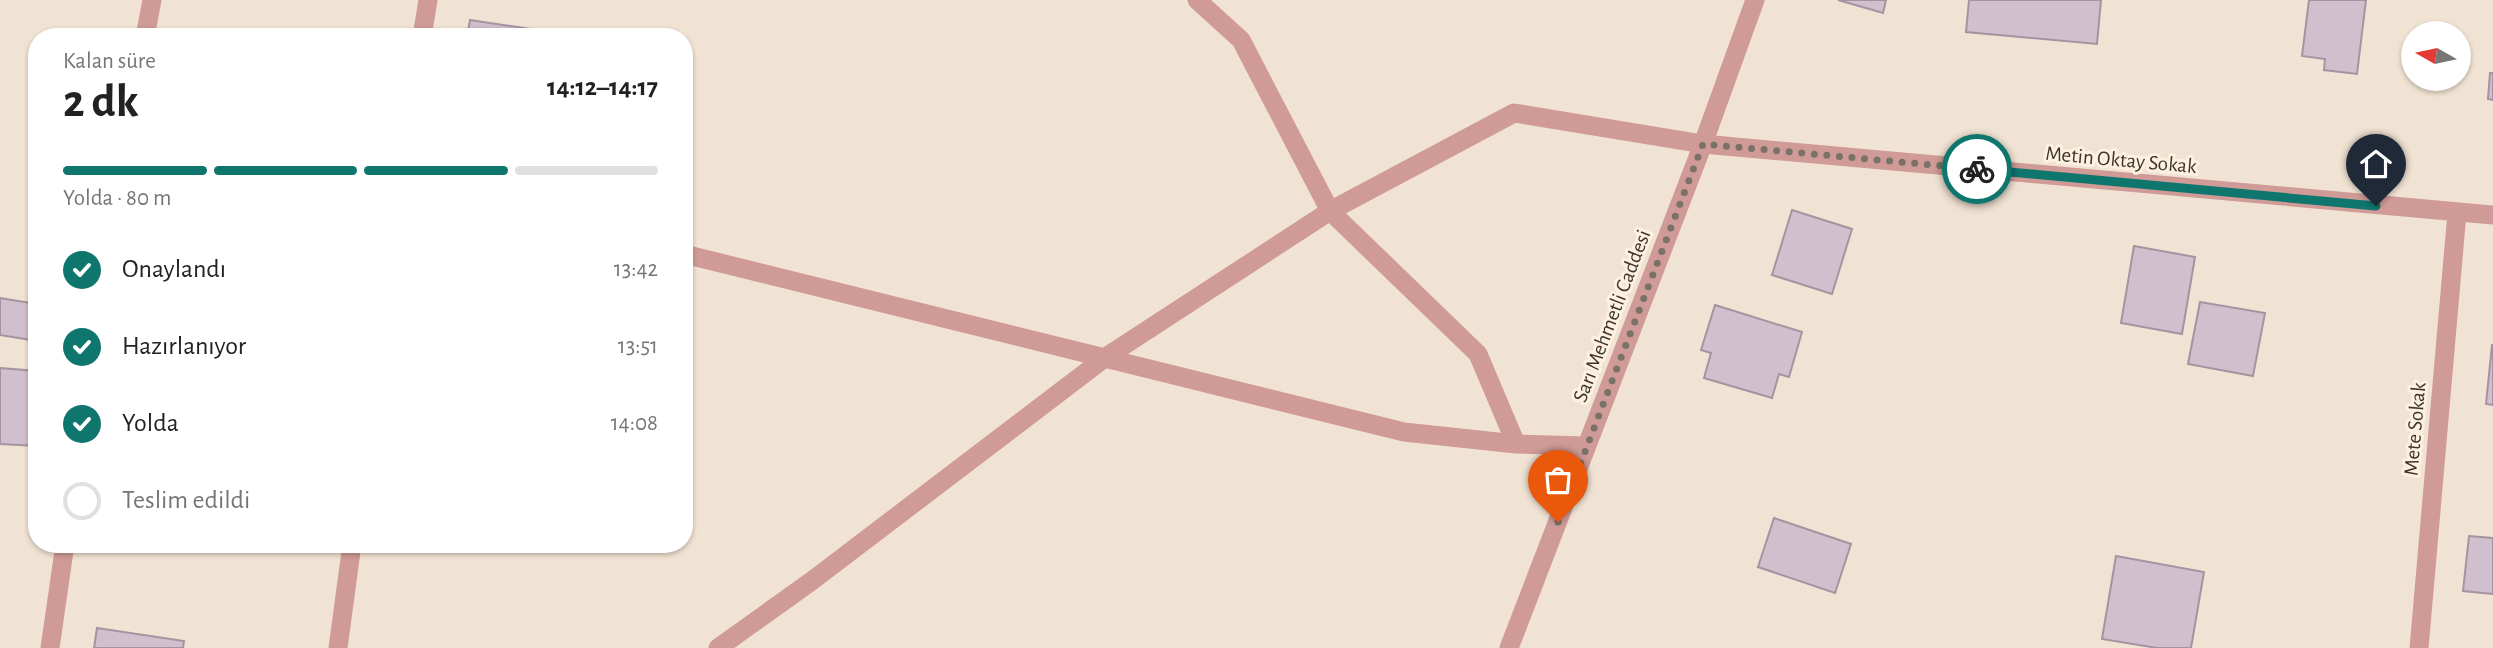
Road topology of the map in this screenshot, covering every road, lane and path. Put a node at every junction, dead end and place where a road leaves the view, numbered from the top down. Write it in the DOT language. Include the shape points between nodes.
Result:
graph roads {
  1 [pos="152,0"];
  2 [pos="428,0"];
  3 [pos="1197,0"];
  4 [pos="1755,0"];
  5 [pos="147,28"];
  6 [pos="423,28"];
  7 [pos="1703,144"];
  8 [pos="1330,211"];
  9 [pos="2457,213"];
  10 [pos="2493,215"];
  11 [pos="693,256"];
  12 [pos="1106,357"];
  13 [pos="1516,444"];
  14 [pos="1586,446"];
  15 [pos="64,553"];
  16 [pos="351,553"];
  17 [pos="50,648"];
  18 [pos="338,648"];
  19 [pos="719,648"];
  20 [pos="1509,648"];
  21 [pos="2419,648"];
  1 -- 5 [label="street"];
  2 -- 6 [label="street"];
  3 -- 8 [label="street" via="1241,40"];
  4 -- 7 [label="street, Sarı Mehmetli Caddesi"];
  7 -- 8 [label="street, Metin Oktay Sokak" via="1514,113"];
  7 -- 9 [label="street, Metin Oktay Sokak"];
  7 -- 14 [label="street, Sarı Mehmetli Caddesi"];
  8 -- 12 [label="street, Metin Oktay Sokak"];
  8 -- 13 [label="street" via="1478,354"];
  9 -- 10 [label="street, Metin Oktay Sokak"];
  9 -- 21 [label="street, Mete Sokak"];
  11 -- 12 [label="street"];
  12 -- 13 [label="street" via="1404,432"];
  12 -- 19 [label="street, Metin Oktay Sokak"];
  13 -- 14 [label="street"];
  14 -- 20 [label="street, Sarı Mehmetli Caddesi"];
  15 -- 17 [label="street"];
  16 -- 18 [label="street"];
}
